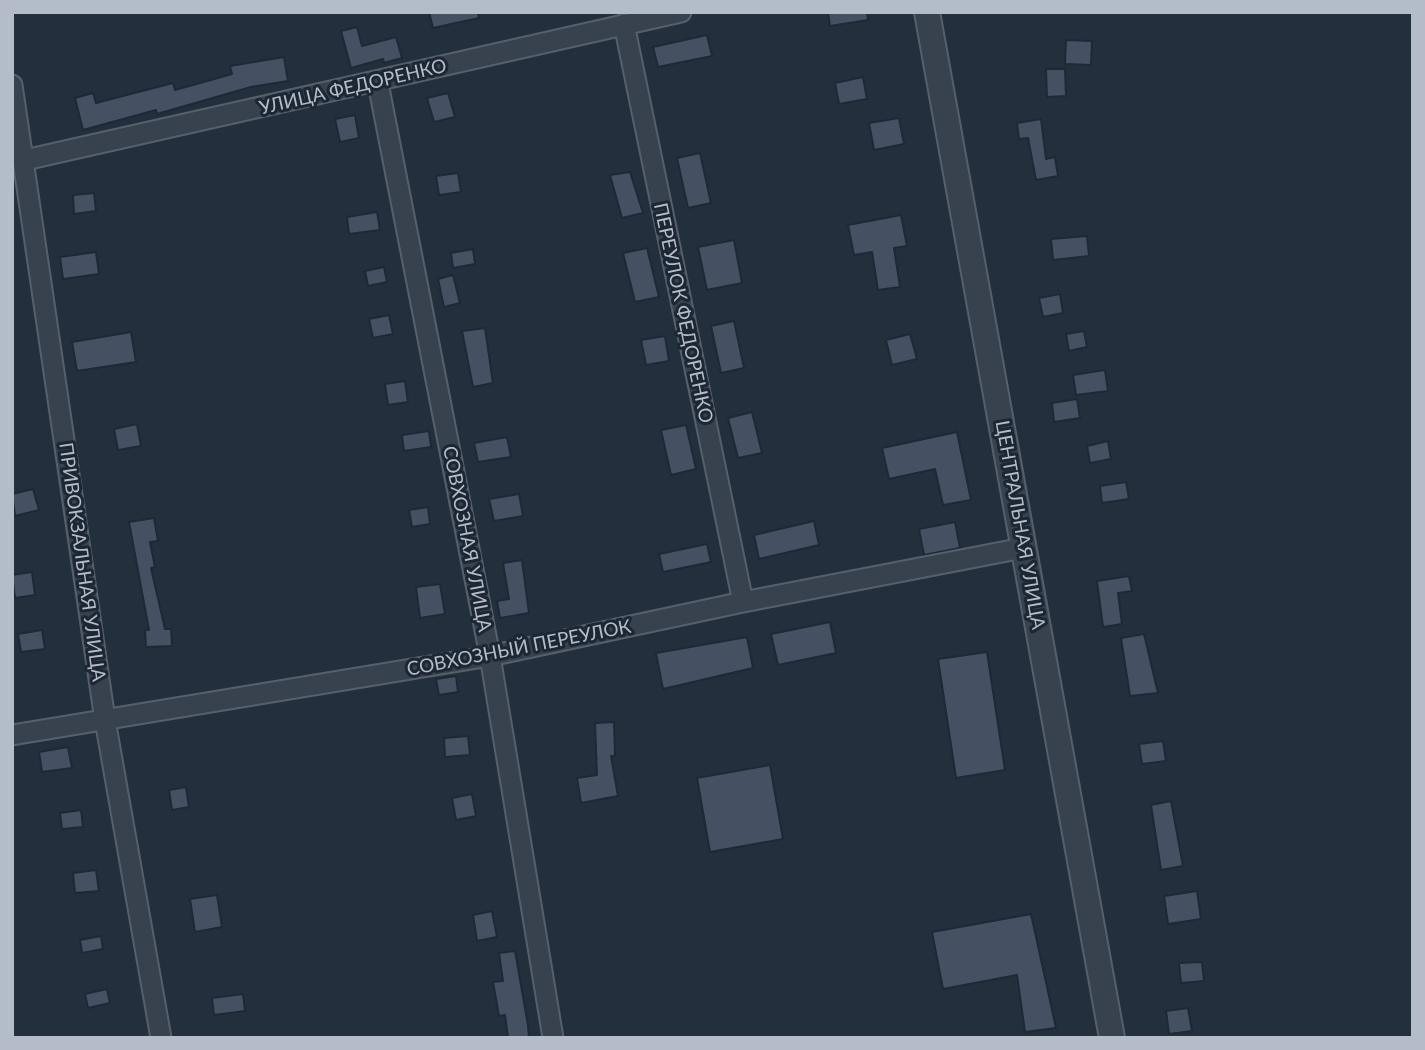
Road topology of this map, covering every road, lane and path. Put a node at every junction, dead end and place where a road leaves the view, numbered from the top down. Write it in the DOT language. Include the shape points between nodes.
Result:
graph roads {
  1 [pos="681,12"];
  2 [pos="927,12"];
  3 [pos="624,24"];
  4 [pos="378,83"];
  5 [pos="12,85"];
  6 [pos="25,160"];
  7 [pos="1023,548"];
  8 [pos="743,602"];
  9 [pos="490,656"];
  10 [pos="105,720"];
  11 [pos="12,735"];
  12 [pos="161,1038"];
  13 [pos="553,1038"];
  14 [pos="1112,1038"];
  1 -- 3 [label="street, УЛИЦА ФЕДОРЕНКО"];
  2 -- 7 [label="street, ЦЕНТРАЛЬНАЯ УЛИЦА"];
  3 -- 4 [label="street, УЛИЦА ФЕДОРЕНКО"];
  3 -- 8 [label="street, ПЕРЕУЛОК ФЕДОРЕНКО"];
  4 -- 6 [label="street, УЛИЦА ФЕДОРЕНКО"];
  4 -- 9 [label="street, СОВХОЗНАЯ УЛИЦА"];
  5 -- 6 [label="street, ПРИВОКЗАЛЬНАЯ УЛИЦА"];
  6 -- 10 [label="street, ПРИВОКЗАЛЬНАЯ УЛИЦА"];
  7 -- 8 [label="street, СОВХОЗНЫЙ ПЕРЕУЛОК"];
  7 -- 14 [label="street, ЦЕНТРАЛЬНАЯ УЛИЦА"];
  8 -- 9 [label="street, СОВХОЗНЫЙ ПЕРЕУЛОК"];
  9 -- 10 [label="street, СОВХОЗНЫЙ ПЕРЕУЛОК"];
  9 -- 13 [label="street, СОВХОЗНАЯ УЛИЦА"];
  10 -- 11 [label="street, СОВХОЗНЫЙ ПЕРЕУЛОК"];
  10 -- 12 [label="street, ПРИВОКЗАЛЬНАЯ УЛИЦА"];
}
